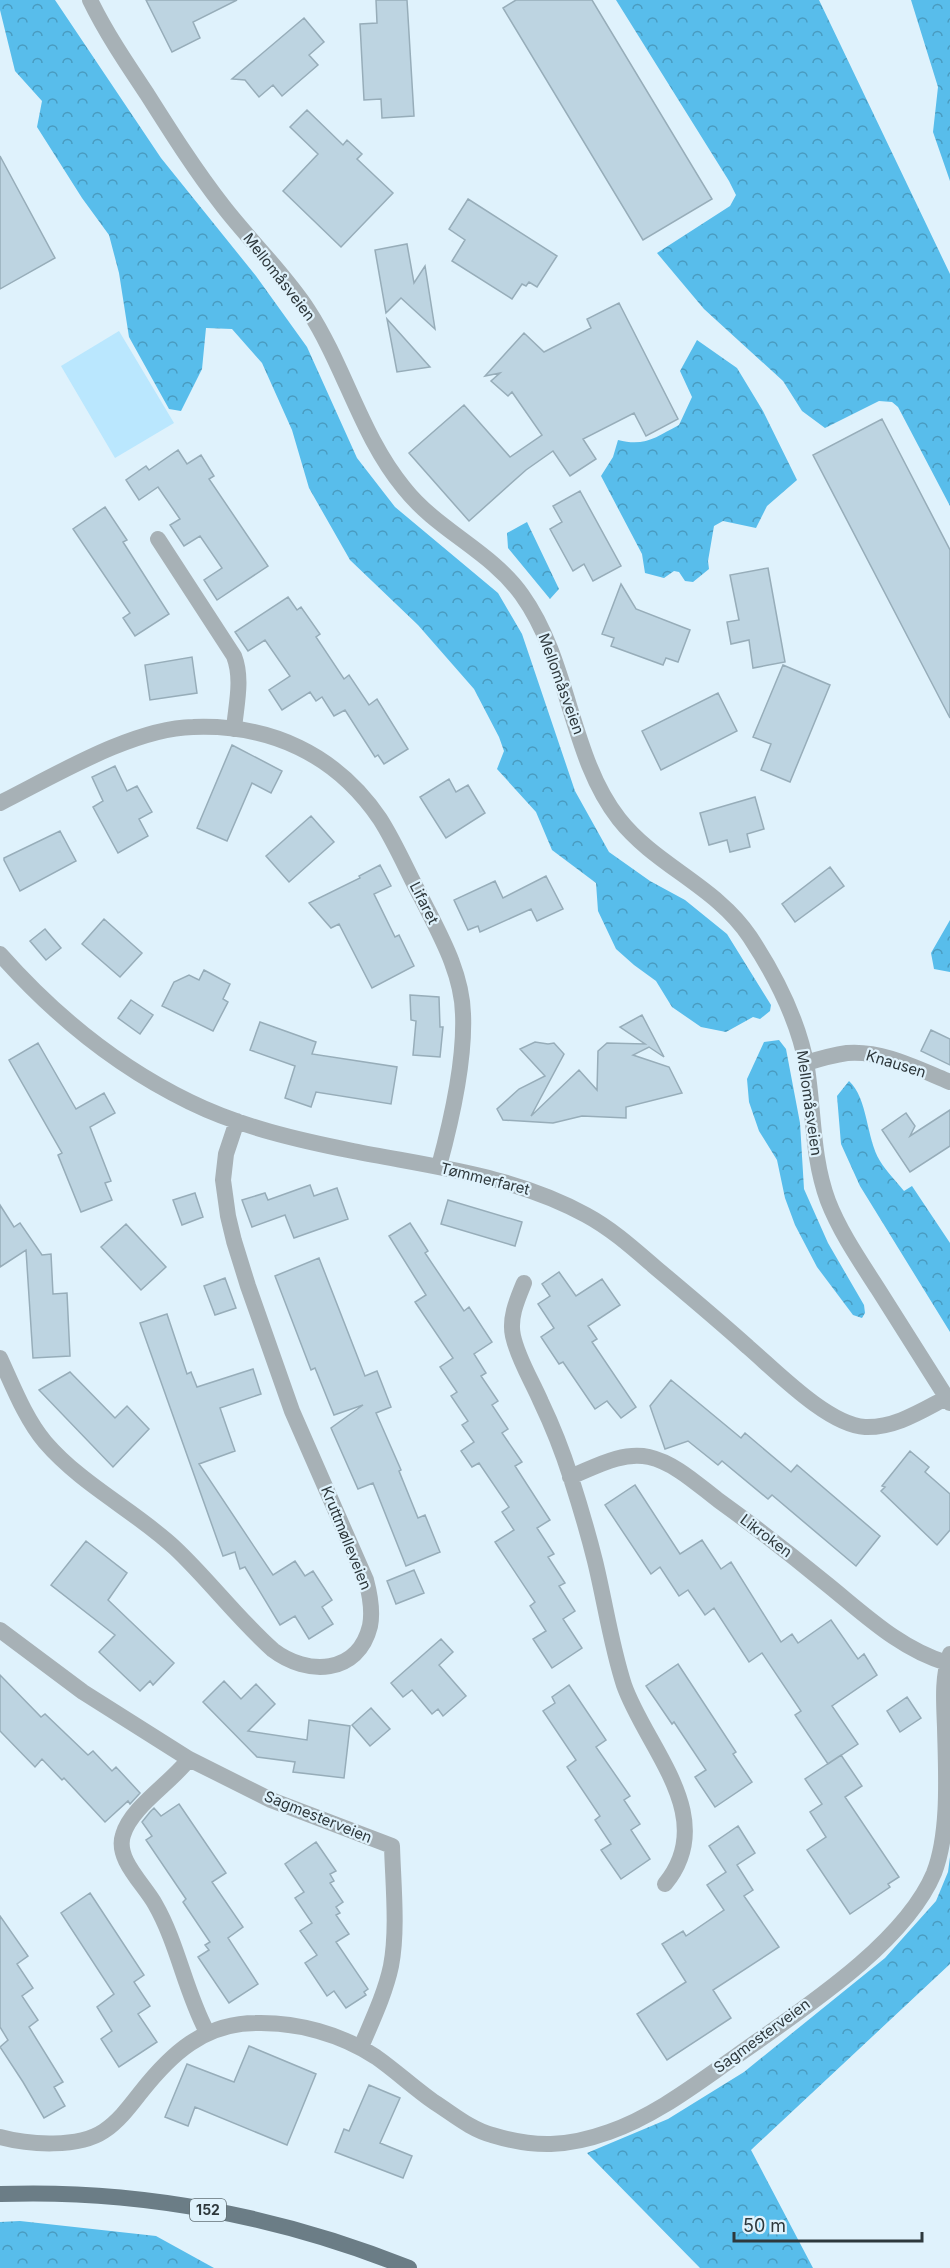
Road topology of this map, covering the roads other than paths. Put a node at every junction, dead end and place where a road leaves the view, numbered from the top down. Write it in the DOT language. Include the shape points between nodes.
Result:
graph roads {
  1 [pos="90,0"];
  2 [pos="158,539"];
  3 [pos="234,729"];
  4 [pos="0,803"];
  5 [pos="0,954"];
  6 [pos="806,1063"];
  7 [pos="950,1082"];
  8 [pos="237,1121"];
  9 [pos="439,1166"];
  10 [pos="524,1283"];
  11 [pos="0,1358"];
  12 [pos="948,1401"];
  13 [pos="570,1477"];
  14 [pos="0,1630"];
  15 [pos="949,1659"];
  16 [pos="189,1759"];
  17 [pos="665,1884"];
  18 [pos="207,2032"];
  19 [pos="360,2048"];
  20 [pos="0,2137"];
  21 [pos="0,2194"];
  22 [pos="409,2268"];
  1 -- 6 [label="street, Mellomåsveien" via="183,150 309,311 387,467 421,508 495,566 522,594 550,648 594,774 610,806 634,835 712,895 742,925 779,990"];
  2 -- 3 [label="street" via="234,656 239,682"];
  3 -- 4 [label="street, Lifaret" via="192,726 146,735"];
  3 -- 9 [label="street, Lifaret" via="273,736 304,749 351,786 380,819 439,933 458,985 463,1020 460,1062"];
  5 -- 8 [label="street, Tømmerfaret" via="50,1007 113,1057 191,1103"];
  6 -- 7 [label="street, Knausen" via="860,1053 902,1063"];
  6 -- 12 [label="street, Mellomåsveien" via="816,1152 829,1204"];
  8 -- 9 [label="street, Tømmerfaret" via="315,1143"];
  8 -- 11 [label="street, Kruttmølleveien" via="224,1167 228,1216 284,1389 366,1580 370,1625 353,1654 332,1666 313,1668 290,1661 273,1650 173,1546 55,1452 33,1425"];
  9 -- 12 [label="street, Tømmerfaret" via="538,1192 589,1217 627,1243 836,1419 864,1427 881,1426"];
  10 -- 13 [label="street" via="516,1301 513,1337"];
  13 -- 15 [label="street, Likroken" via="625,1457 648,1457 671,1467 769,1537 901,1643 928,1657"];
  13 -- 17 [label="street" via="624,1683 676,1788 683,1812 683,1852"];
  14 -- 16 [label="street, Sagmesterveien" via="83,1692"];
  15 -- 19 [label="street, Sagmesterveien" via="943,1692 944,1831 934,1872 925,1890 902,1923 870,1954 781,2024 672,2099 609,2132 558,2144 534,2145 486,2134 462,2122"];
  16 -- 18 [label="street" via="132,1819 122,1844 125,1858 170,1934 189,1994"];
  16 -- 19 [label="street, Sagmesterveien" via="271,1800 392,1846 391,1965"];
  18 -- 19 [label="street, Sagmesterveien" via="250,2022 276,2023 326,2034"];
  18 -- 20 [label="street, Sagmesterveien" via="171,2057 123,2115 101,2134 60,2143"];
  21 -- 22 [label="main road, 152" via="132,2198 221,2212 310,2234"];
}
